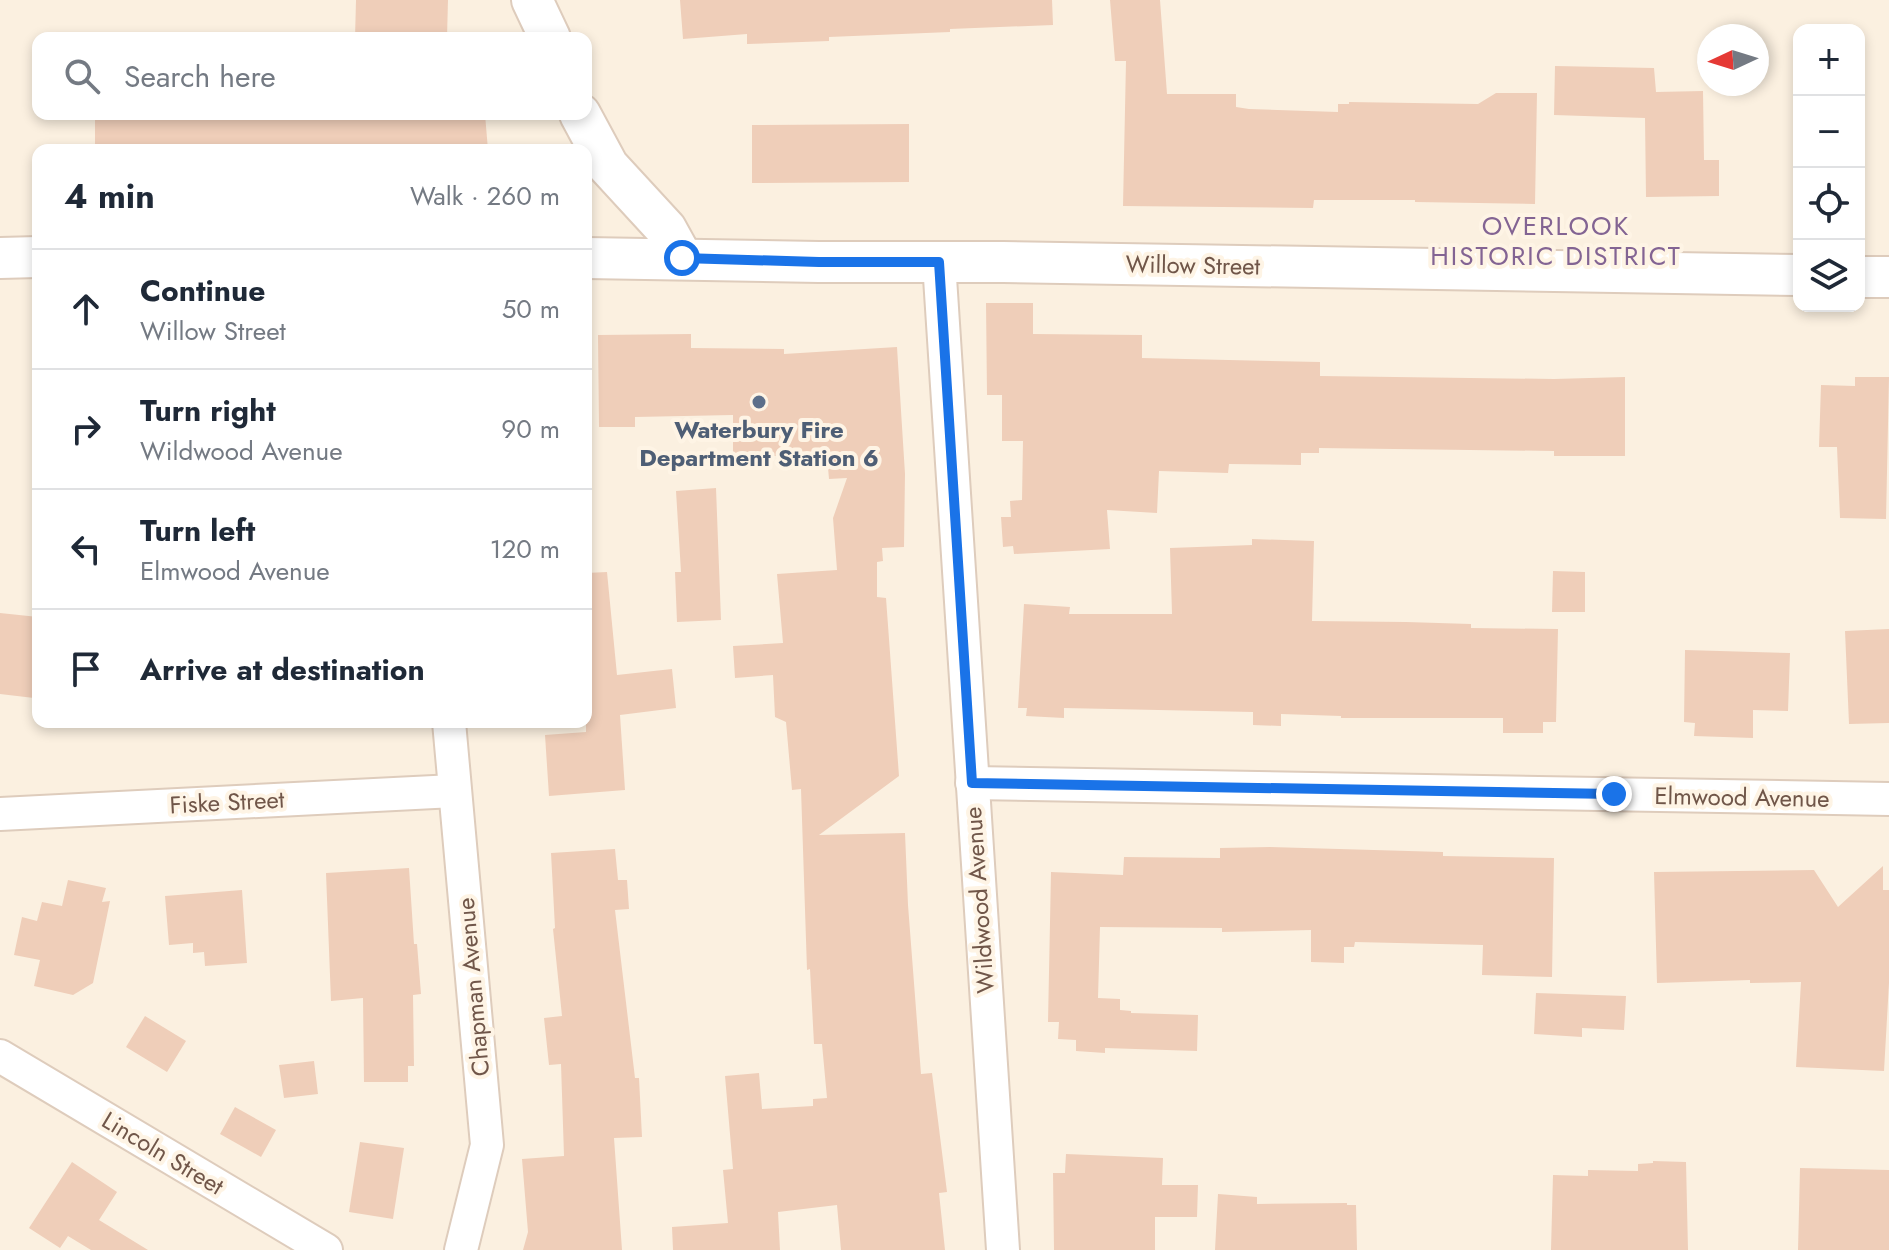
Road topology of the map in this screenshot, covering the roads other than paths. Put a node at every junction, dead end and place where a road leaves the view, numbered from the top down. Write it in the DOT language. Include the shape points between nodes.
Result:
graph roads {
  1 [pos="532,0"];
  2 [pos="547,32"];
  3 [pos="579,120"];
  4 [pos="583,120"];
  5 [pos="576,144"];
  6 [pos="32,257"];
  7 [pos="0,258"];
  8 [pos="592,258"];
  9 [pos="682,258"];
  10 [pos="939,262"];
  11 [pos="1793,275"];
  12 [pos="1865,277"];
  13 [pos="1889,277"];
  14 [pos="449,728"];
  15 [pos="972,783"];
  16 [pos="454,791"];
  17 [pos="1889,799"];
  18 [pos="0,814"];
  19 [pos="0,1056"];
  20 [pos="326,1250"];
  21 [pos="461,1250"];
  22 [pos="1003,1250"];
  1 -- 2 [label="street"];
  3 -- 5 [label="street"];
  4 -- 9 [label="street" via="608,166 666,229"];
  6 -- 7 [label="street"];
  8 -- 9 [label="street, Willow Street"];
  9 -- 10 [label="street, Willow Street"];
  10 -- 11 [label="street, Willow Street"];
  10 -- 15 [label="street, Wildwood Avenue"];
  12 -- 13 [label="street"];
  14 -- 16 [label="street, Chapman Avenue"];
  15 -- 17 [label="street, Elmwood Avenue"];
  15 -- 22 [label="street, Wildwood Avenue"];
  16 -- 18 [label="street, Fiske Street"];
  16 -- 21 [label="street, Chapman Avenue" via="487,1145"];
  19 -- 20 [label="street, Lincoln Street"];
}
